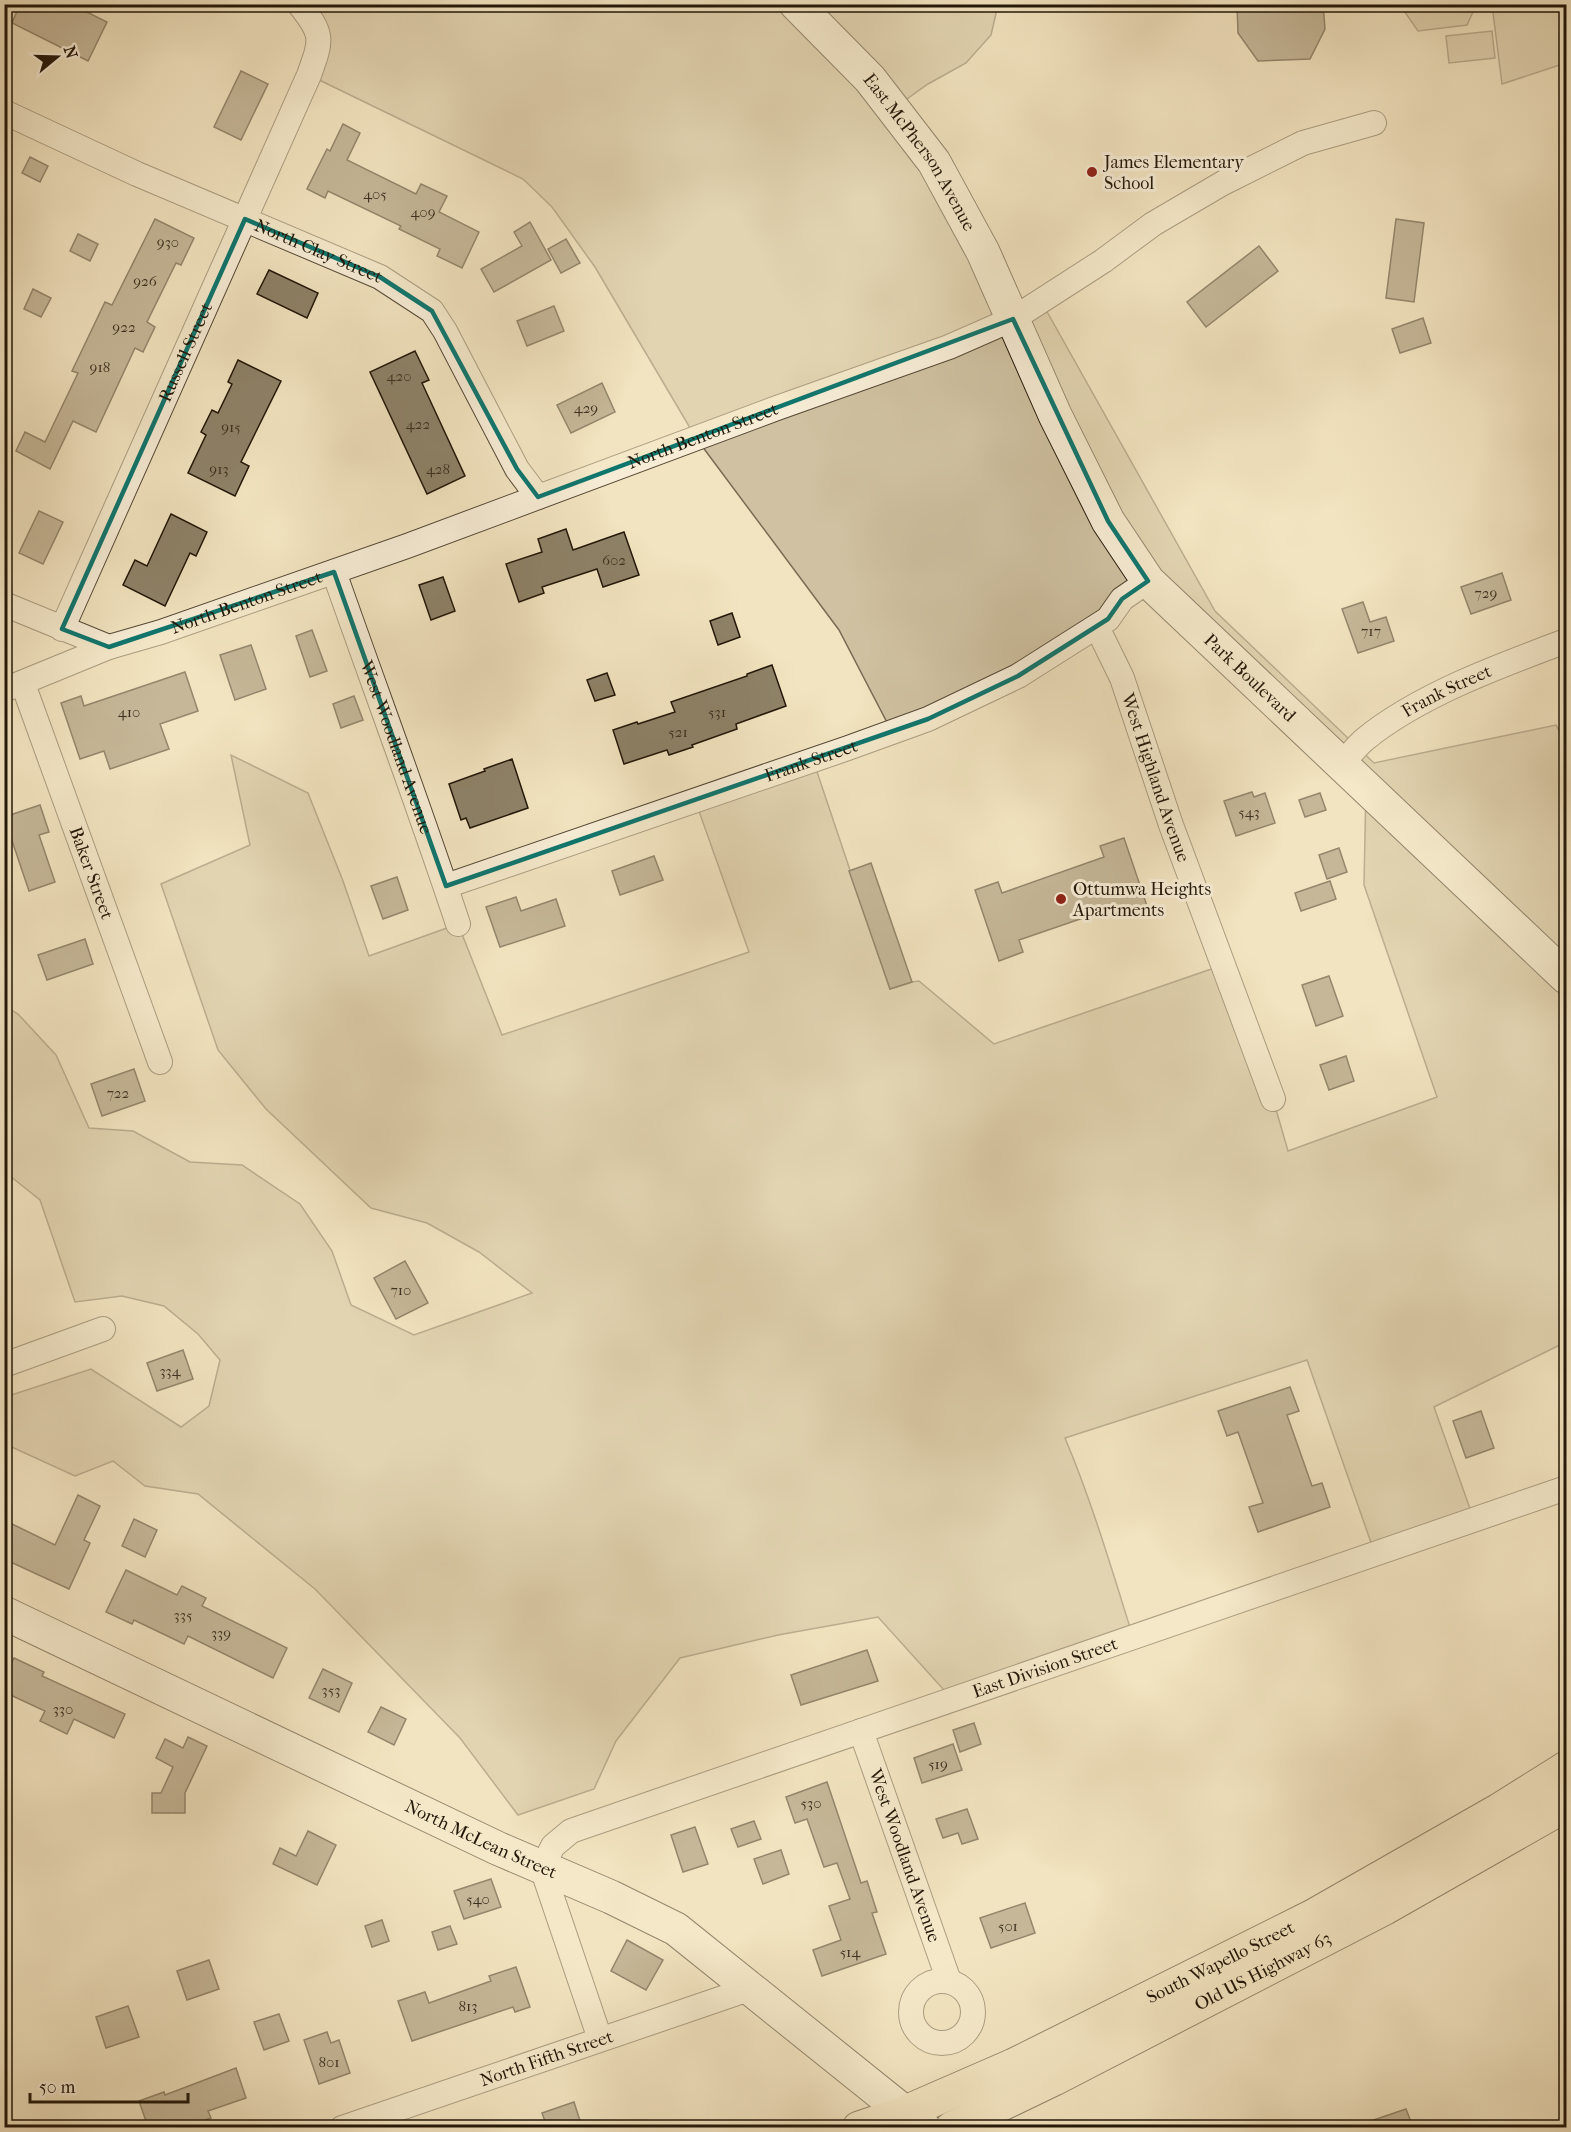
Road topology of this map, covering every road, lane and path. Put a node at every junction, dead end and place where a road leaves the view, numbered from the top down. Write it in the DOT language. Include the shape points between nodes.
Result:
graph roads {
  1 [pos="299,4"];
  2 [pos="796,4"];
  3 [pos="4,112"];
  4 [pos="1374,123"];
  5 [pos="245,219"];
  6 [pos="1013,320"];
  7 [pos="538,497"];
  8 [pos="334,572"];
  9 [pos="1148,581"];
  10 [pos="4,603"];
  11 [pos="1097,627"];
  12 [pos="62,629"];
  13 [pos="1566,641"];
  14 [pos="109,647"];
  15 [pos="14,687"];
  16 [pos="1342,764"];
  17 [pos="446,886"];
  18 [pos="458,924"];
  19 [pos="1566,977"];
  20 [pos="160,1062"];
  21 [pos="1273,1099"];
  22 [pos="104,1329"];
  23 [pos="4,1365"];
  24 [pos="1566,1488"];
  25 [pos="4,1613"];
  26 [pos="861,1731"];
  27 [pos="1566,1768"];
  28 [pos="1566,1805"];
  29 [pos="542,1868"];
  30 [pos="949,1981"];
  31 [pos="749,1989"];
  32 [pos="600,2039"];
  33 [pos="917,2121"];
  34 [pos="342,2127"];
  35 [pos="859,2127"];
  36 [pos="952,2127"];
  1 -- 5 [label="street, Russell Street" via="314,22 320,44"];
  2 -- 6 [label="main road, East McPherson Avenue" via="870,80 934,162 983,252"];
  3 -- 5 [label="street, North Clay Street"];
  4 -- 6 [label="street, North Benton Street" via="1303,143 1223,183 1153,224"];
  5 -- 7 [label="street, North Clay Street" via="380,277 432,311 517,470"];
  5 -- 12 [label="street, Russell Street"];
  6 -- 7 [label="street, North Benton Street"];
  6 -- 9 [label="main road, Park Boulevard" via="1108,521"];
  7 -- 8 [label="street, North Benton Street"];
  8 -- 14 [label="street, North Benton Street"];
  8 -- 17 [label="street, West Woodland Avenue"];
  9 -- 11 [label="street, Frank Street" via="1122,599"];
  9 -- 16 [label="main road, Park Boulevard"];
  10 -- 12 [label="street"];
  11 -- 17 [label="street, Frank Street" via="1018,676 928,718"];
  11 -- 21 [label="street, West Highland Avenue" via="1122,678 1174,834"];
  12 -- 14 [label="street"];
  13 -- 16 [label="street, Frank Street" via="1396,716 1362,742"];
  14 -- 15 [label="street, North Benton Street"];
  15 -- 20 [label="street, Baker Street"];
  16 -- 19 [label="main road, Park Boulevard"];
  17 -- 18 [label="street, West Woodland Avenue"];
  22 -- 23 [label="street"];
  24 -- 26 [label="street, East Division Street"];
  25 -- 29 [label="main road, North McLean Street"];
  26 -- 29 [label="street, East Division Street" via="571,1831 553,1846"];
  26 -- 30 [label="street, West Woodland Avenue"];
  27 -- 33 [label="highway, South Wapello Street" via="1313,1916 1014,2065"];
  28 -- 36 [label="highway, Old US Highway 63" via="1385,1908 1054,2079"];
  29 -- 31 [label="main road, North McLean Street" via="676,1929"];
  29 -- 32 [label="street"];
  31 -- 32 [label="street, North Fifth Street"];
  31 -- 33 [label="main road, North McLean Street"];
  32 -- 34 [label="street, North Fifth Street"];
  33 -- 35 [label="highway, South Wapello Street"];
}
